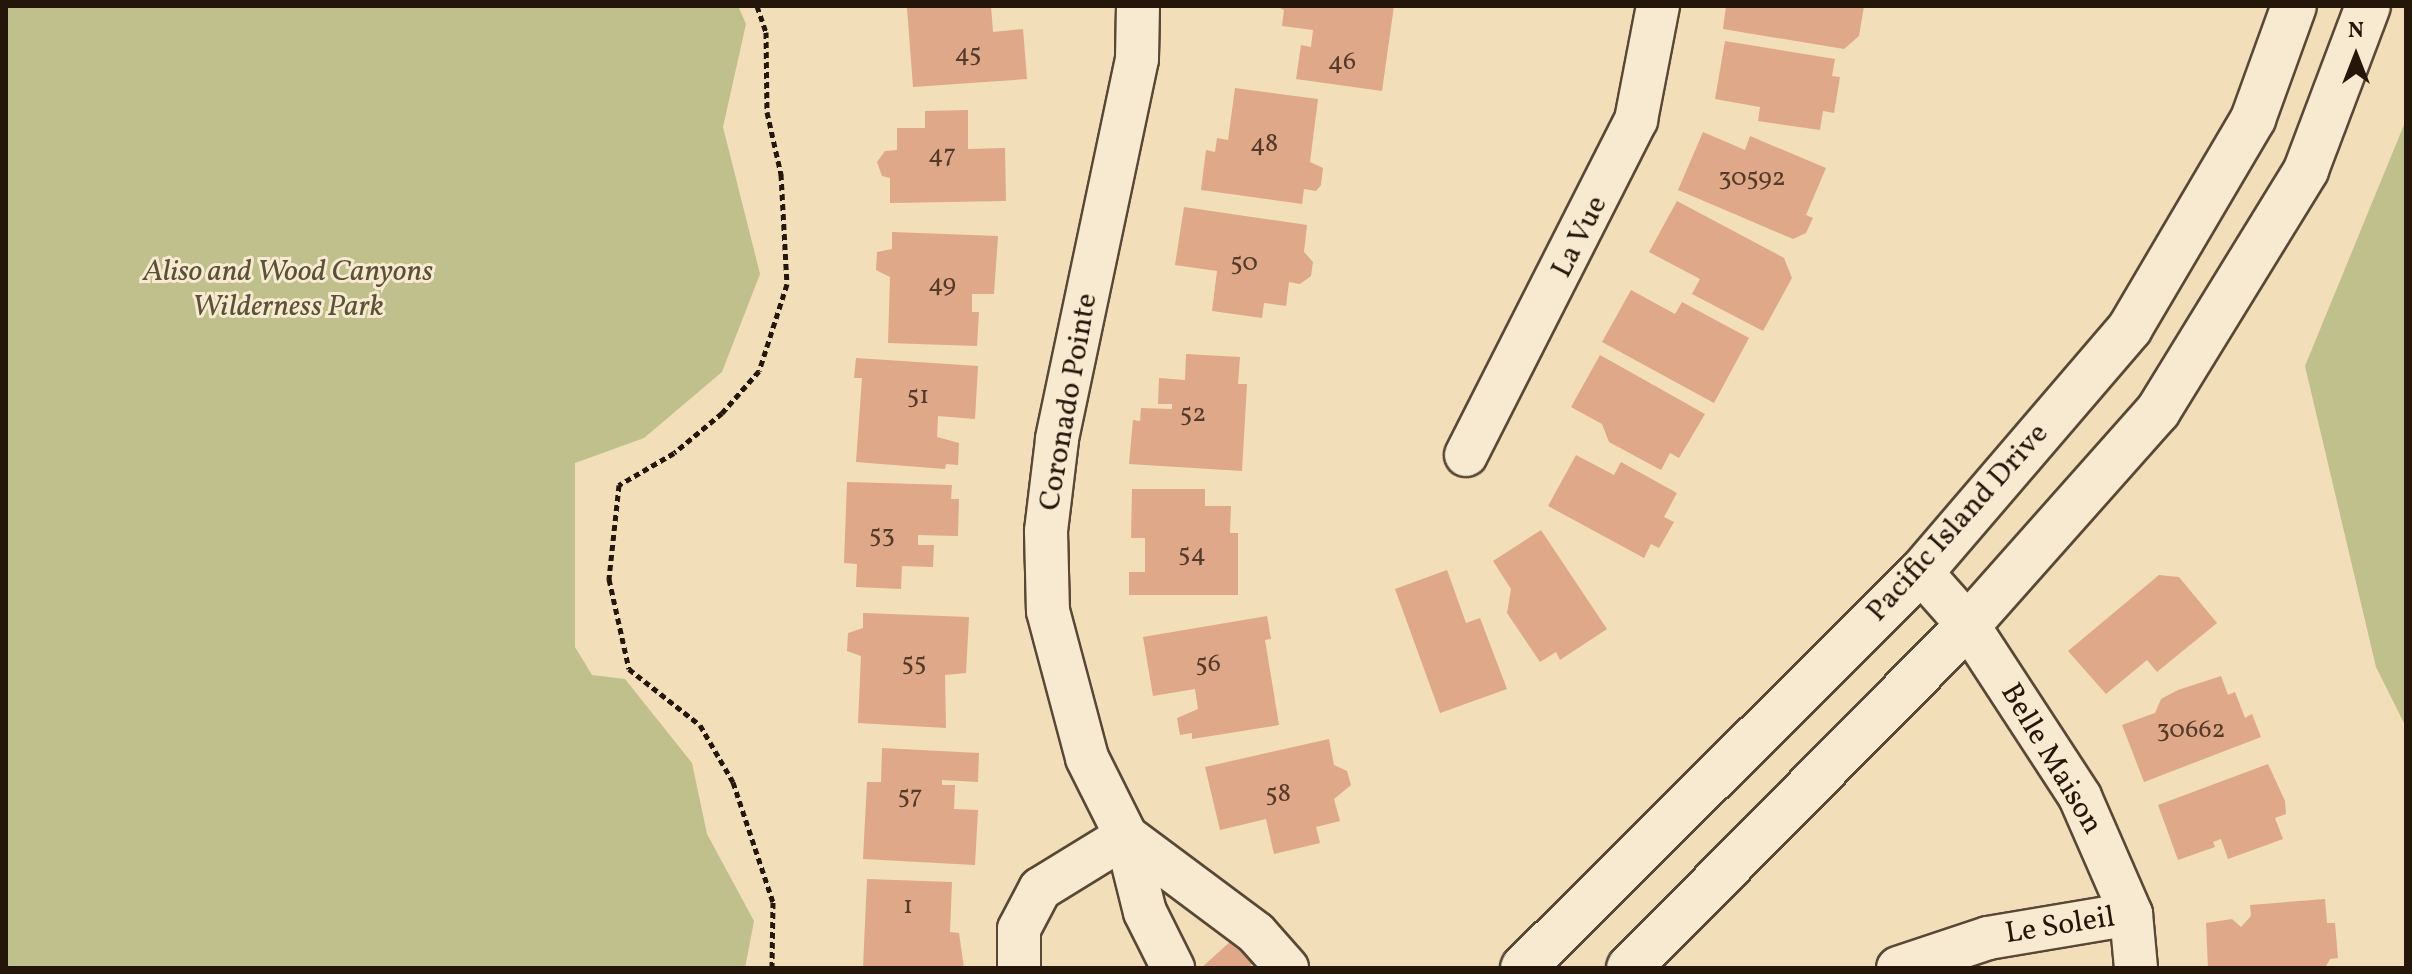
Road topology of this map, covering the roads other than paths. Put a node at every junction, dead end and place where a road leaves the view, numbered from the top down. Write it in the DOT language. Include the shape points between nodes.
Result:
graph roads {
  1 [pos="1138,6"];
  2 [pos="1658,6"];
  3 [pos="2294,6"];
  4 [pos="2368,6"];
  5 [pos="1466,455"];
  6 [pos="1921,572"];
  7 [pos="1968,625"];
  8 [pos="1126,836"];
  9 [pos="2131,914"];
  10 [pos="1019,968"];
  11 [pos="1173,968"];
  12 [pos="1287,968"];
  13 [pos="1523,968"];
  14 [pos="1629,968"];
  15 [pos="1898,968"];
  16 [pos="2136,968"];
  1 -- 8 [label="street, Coronado Pointe" via="1137,59 1057,440 1046,531 1048,611 1062,679 1087,758"];
  2 -- 5 [label="street, La Vue" via="1636,120"];
  3 -- 6 [label="main road, Pacific Island Drive" via="2253,119 2130,328"];
  4 -- 7 [label="main road" via="2306,170 2158,411"];
  6 -- 7 [label="street, Belle Maison"];
  6 -- 13 [label="main road, Pacific Island Drive"];
  7 -- 9 [label="street, Belle Maison" via="2080,797"];
  7 -- 14 [label="main road"];
  8 -- 10 [label="street" via="1040,889 1019,929"];
  8 -- 11 [label="street, Coronado Pointe" via="1145,912"];
  8 -- 12 [label="street, Coronado Pointe" via="1256,933"];
  9 -- 15 [label="street, Le Soleil" via="1988,938"];
  9 -- 16 [label="street, Belle Maison"];
}
